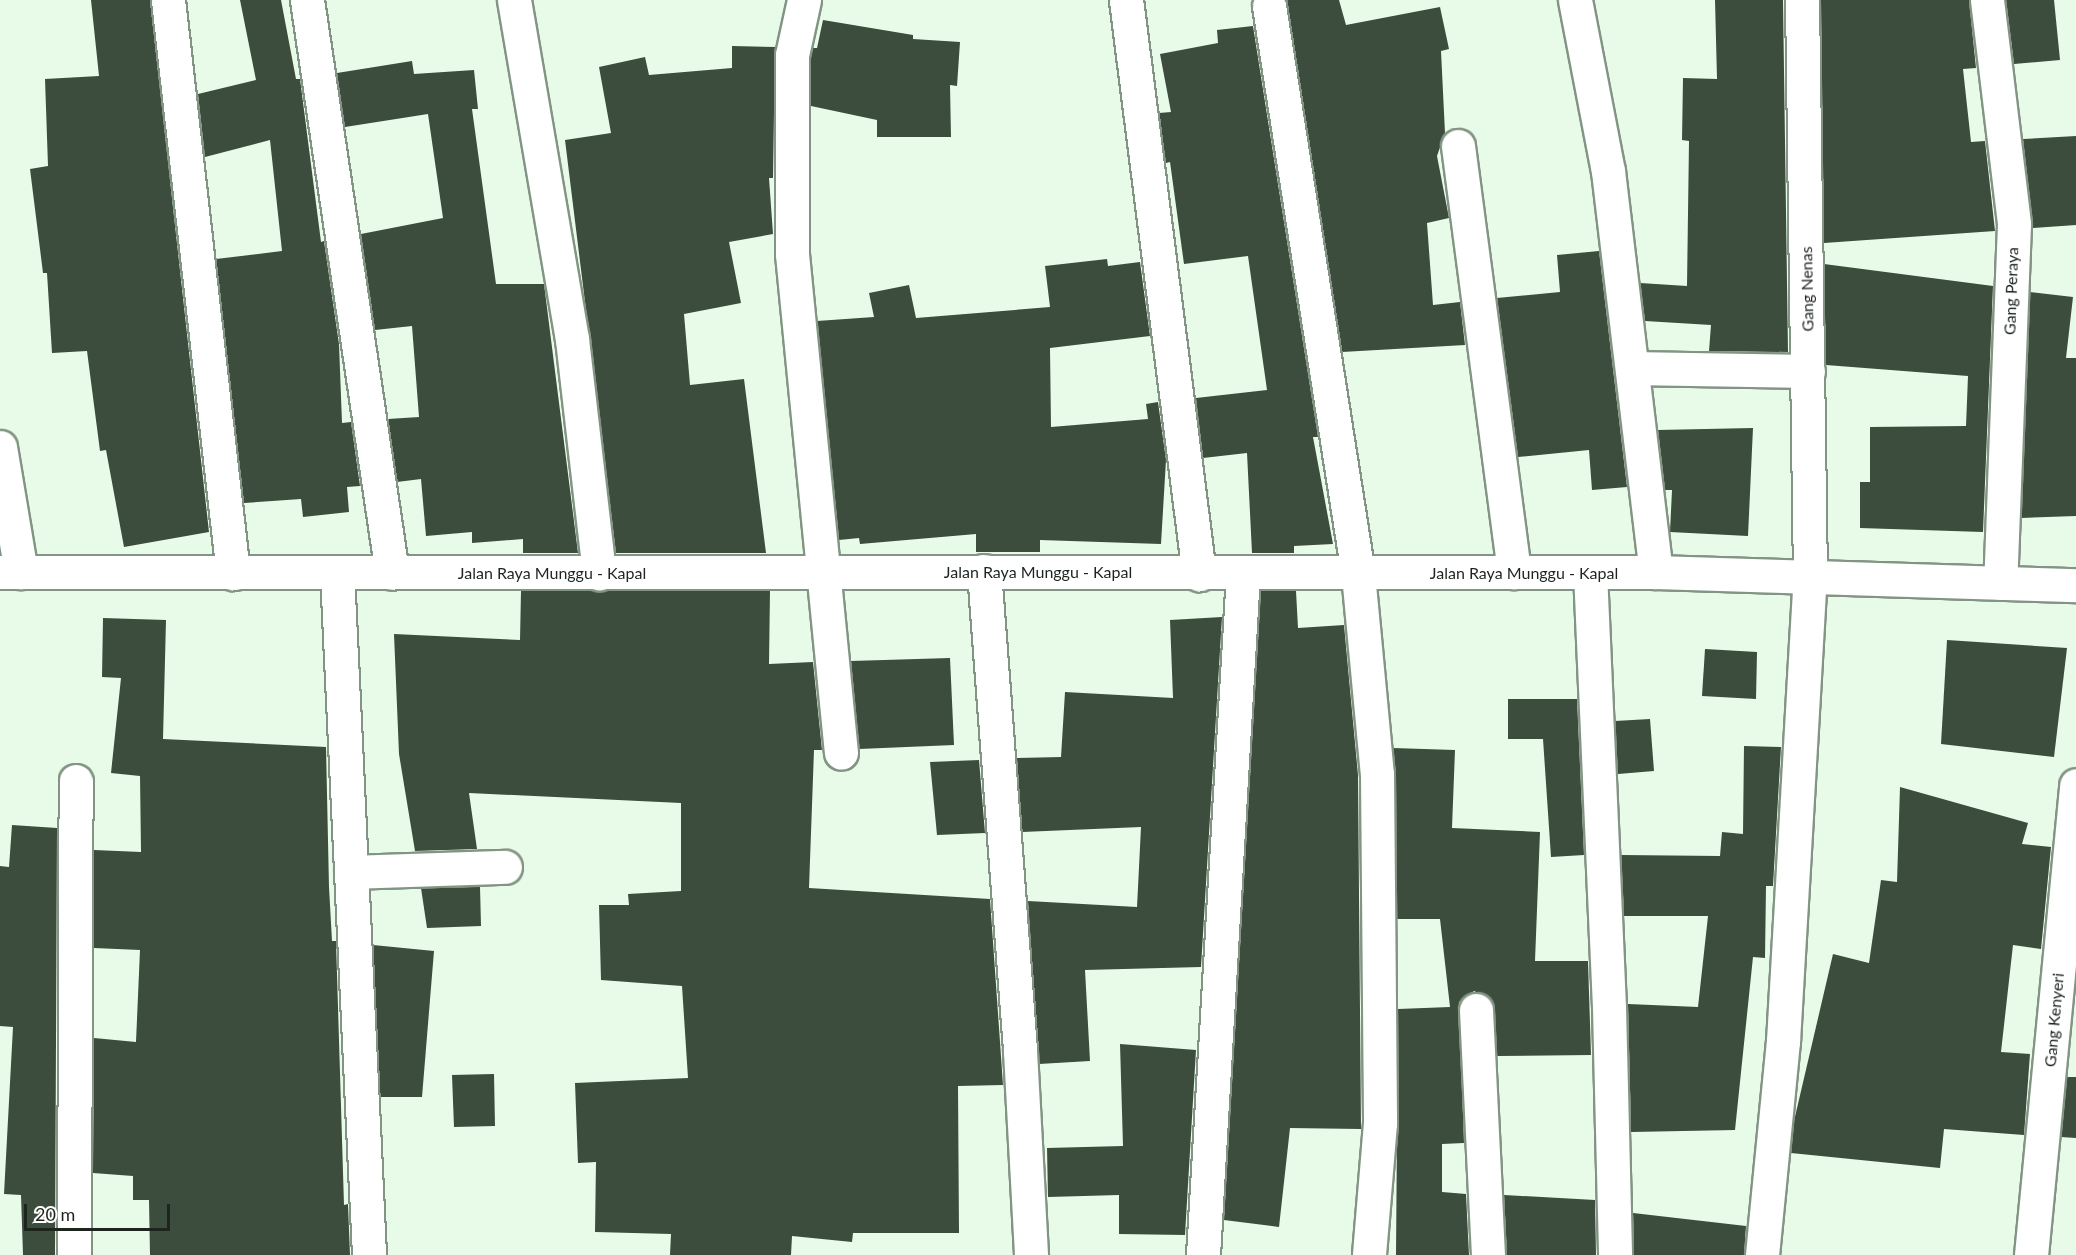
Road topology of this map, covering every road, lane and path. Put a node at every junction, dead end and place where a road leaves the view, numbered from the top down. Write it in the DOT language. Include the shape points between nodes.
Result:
graph roads {
  1 [pos="168,0"];
  2 [pos="308,0"];
  3 [pos="514,0"];
  4 [pos="1126,0"];
  5 [pos="1575,0"];
  6 [pos="1802,0"];
  7 [pos="1987,0"];
  8 [pos="802,6"];
  9 [pos="1269,6"];
  10 [pos="1458,146"];
  11 [pos="1632,368"];
  12 [pos="1808,371"];
  13 [pos="0,447"];
  14 [pos="984,571"];
  15 [pos="11,572"];
  16 [pos="1514,572"];
  17 [pos="1590,572"];
  18 [pos="1656,572"];
  19 [pos="233,573"];
  20 [pos="337,573"];
  21 [pos="392,573"];
  22 [pos="599,573"];
  23 [pos="1243,573"];
  24 [pos="824,574"];
  25 [pos="1199,574"];
  26 [pos="1358,574"];
  27 [pos="1810,578"];
  28 [pos="2000,584"];
  29 [pos="2076,585"];
  30 [pos="841,753"];
  31 [pos="76,782"];
  32 [pos="2076,785"];
  33 [pos="505,867"];
  34 [pos="351,872"];
  35 [pos="1476,1010"];
  36 [pos="74,1255"];
  37 [pos="369,1255"];
  38 [pos="1030,1255"];
  39 [pos="1203,1255"];
  40 [pos="1369,1255"];
  41 [pos="1488,1255"];
  42 [pos="1615,1255"];
  43 [pos="1762,1255"];
  44 [pos="2031,1255"];
  1 -- 19 [label="street"];
  2 -- 21 [label="street"];
  3 -- 22 [label="street" via="572,339"];
  4 -- 25 [label="street"];
  5 -- 11 [label="street" via="1608,171"];
  6 -- 12 [label="street, Gang Nenas"];
  7 -- 28 [label="street, Gang Peraya" via="2014,224"];
  8 -- 24 [label="street" via="792,55 792,254"];
  9 -- 26 [label="street"];
  10 -- 16 [label="street"];
  11 -- 12 [label="street"];
  11 -- 18 [label="street"];
  12 -- 27 [label="street, Gang Nenas"];
  13 -- 15 [label="street"];
  14 -- 24 [label="street, Jalan Raya Munggu - Kapal"];
  14 -- 25 [label="street, Jalan Raya Munggu - Kapal"];
  14 -- 38 [label="street" via="1020,1051"];
  15 -- 19 [label="street, Jalan Raya Munggu - Kapal"];
  16 -- 17 [label="street, Jalan Raya Munggu - Kapal"];
  16 -- 26 [label="street, Jalan Raya Munggu - Kapal"];
  17 -- 18 [label="street, Jalan Raya Munggu - Kapal"];
  17 -- 42 [label="street"];
  18 -- 27 [label="street, Jalan Raya Munggu - Kapal"];
  19 -- 20 [label="street, Jalan Raya Munggu - Kapal"];
  20 -- 21 [label="street, Jalan Raya Munggu - Kapal"];
  20 -- 34 [label="street"];
  21 -- 22 [label="street, Jalan Raya Munggu - Kapal"];
  22 -- 24 [label="street, Jalan Raya Munggu - Kapal"];
  23 -- 25 [label="street, Jalan Raya Munggu - Kapal"];
  23 -- 26 [label="street, Jalan Raya Munggu - Kapal"];
  23 -- 39 [label="street"];
  24 -- 30 [label="street"];
  26 -- 40 [label="street" via="1377,774 1380,1123"];
  27 -- 28 [label="street, Jalan Raya Munggu - Kapal"];
  27 -- 43 [label="street, Gang Nenas" via="1783,1041"];
  28 -- 29 [label="street, Jalan Raya Munggu - Kapal"];
  31 -- 36 [label="street"];
  32 -- 44 [label="street, Gang Kenyeri"];
  33 -- 34 [label="street"];
  34 -- 37 [label="street"];
  35 -- 41 [label="street"];
}
